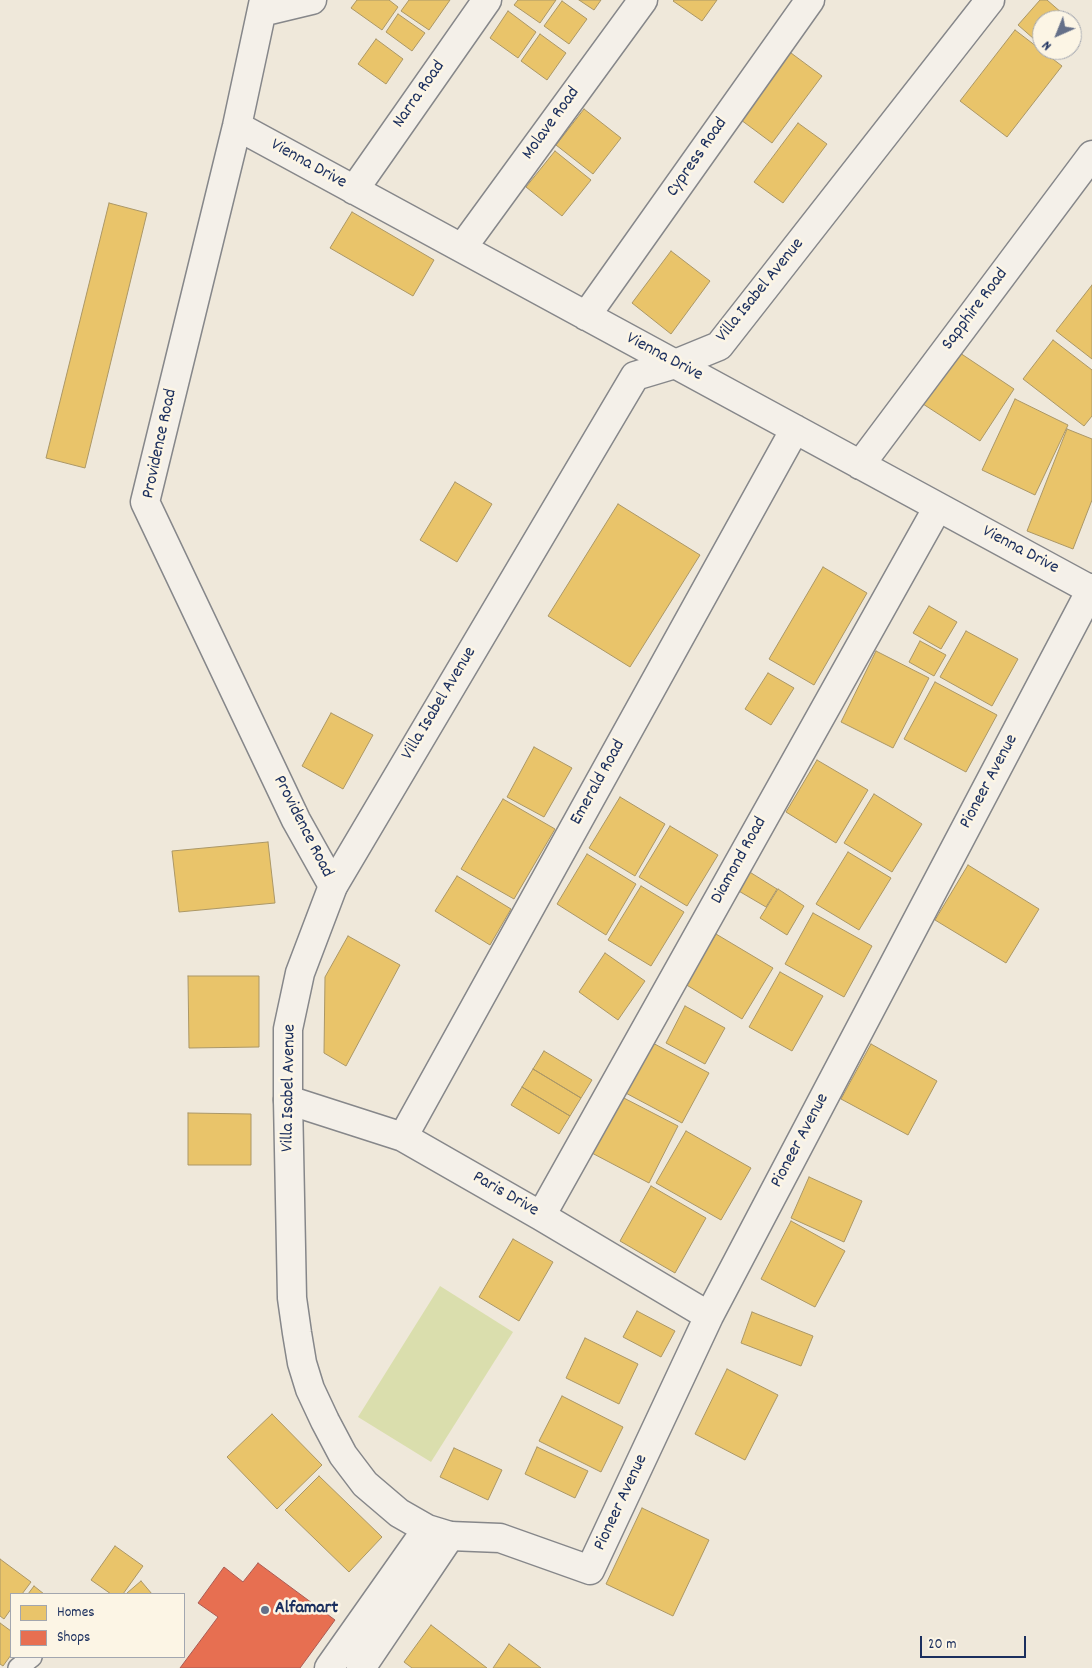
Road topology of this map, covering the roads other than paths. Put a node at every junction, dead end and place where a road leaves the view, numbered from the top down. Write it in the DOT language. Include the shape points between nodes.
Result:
graph roads {
  1 [pos="312,0"];
  2 [pos="487,0"];
  3 [pos="643,0"];
  4 [pos="810,0"];
  5 [pos="990,0"];
  6 [pos="263,6"];
  7 [pos="237,126"];
  8 [pos="1092,155"];
  9 [pos="354,190"];
  10 [pos="462,248"];
  11 [pos="586,316"];
  12 [pos="675,364"];
  13 [pos="795,429"];
  14 [pos="860,464"];
  15 [pos="938,507"];
  16 [pos="1092,589"];
  17 [pos="333,886"];
  18 [pos="288,1100"];
  19 [pos="403,1137"];
  20 [pos="541,1216"];
  21 [pos="709,1316"];
  22 [pos="438,1532"];
  23 [pos="31,1658"];
  24 [pos="18,1668"];
  25 [pos="329,1668"];
  26 [pos="361,1668"];
  1 -- 6 [label="street"];
  2 -- 9 [label="street, Narra Road"];
  3 -- 10 [label="street, Molave Road"];
  4 -- 11 [label="street, Cypress Road"];
  5 -- 12 [label="street, Villa Isabel Avenue" via="719,346"];
  6 -- 7 [label="street, Providence Road"];
  7 -- 9 [label="street, Vienna Drive"];
  7 -- 17 [label="street, Providence Road" via="145,502 296,820"];
  8 -- 14 [label="street, Sapphire Road"];
  9 -- 10 [label="street, Vienna Drive"];
  10 -- 11 [label="street, Vienna Drive"];
  11 -- 12 [label="street, Vienna Drive"];
  12 -- 13 [label="street, Vienna Drive"];
  12 -- 17 [label="street, Villa Isabel Avenue" via="635,376"];
  13 -- 14 [label="street, Vienna Drive"];
  13 -- 19 [label="street, Emerald Road"];
  14 -- 15 [label="street, Vienna Drive"];
  15 -- 16 [label="street, Vienna Drive"];
  15 -- 20 [label="street, Diamond Road"];
  16 -- 21 [label="street, Pioneer Avenue"];
  17 -- 18 [label="street, Villa Isabel Avenue" via="300,973 288,1029"];
  18 -- 19 [label="street, Paris Drive"];
  18 -- 22 [label="street, Villa Isabel Avenue" via="292,1298 310,1388 343,1455 365,1484 399,1513"];
  19 -- 20 [label="street, Paris Drive"];
  20 -- 21 [label="street, Paris Drive"];
  21 -- 22 [label="street, Pioneer Avenue" via="590,1570 500,1538"];
  22 -- 25 [label="street"];
  22 -- 26 [label="street"];
  23 -- 24 [label="lane"];
}
